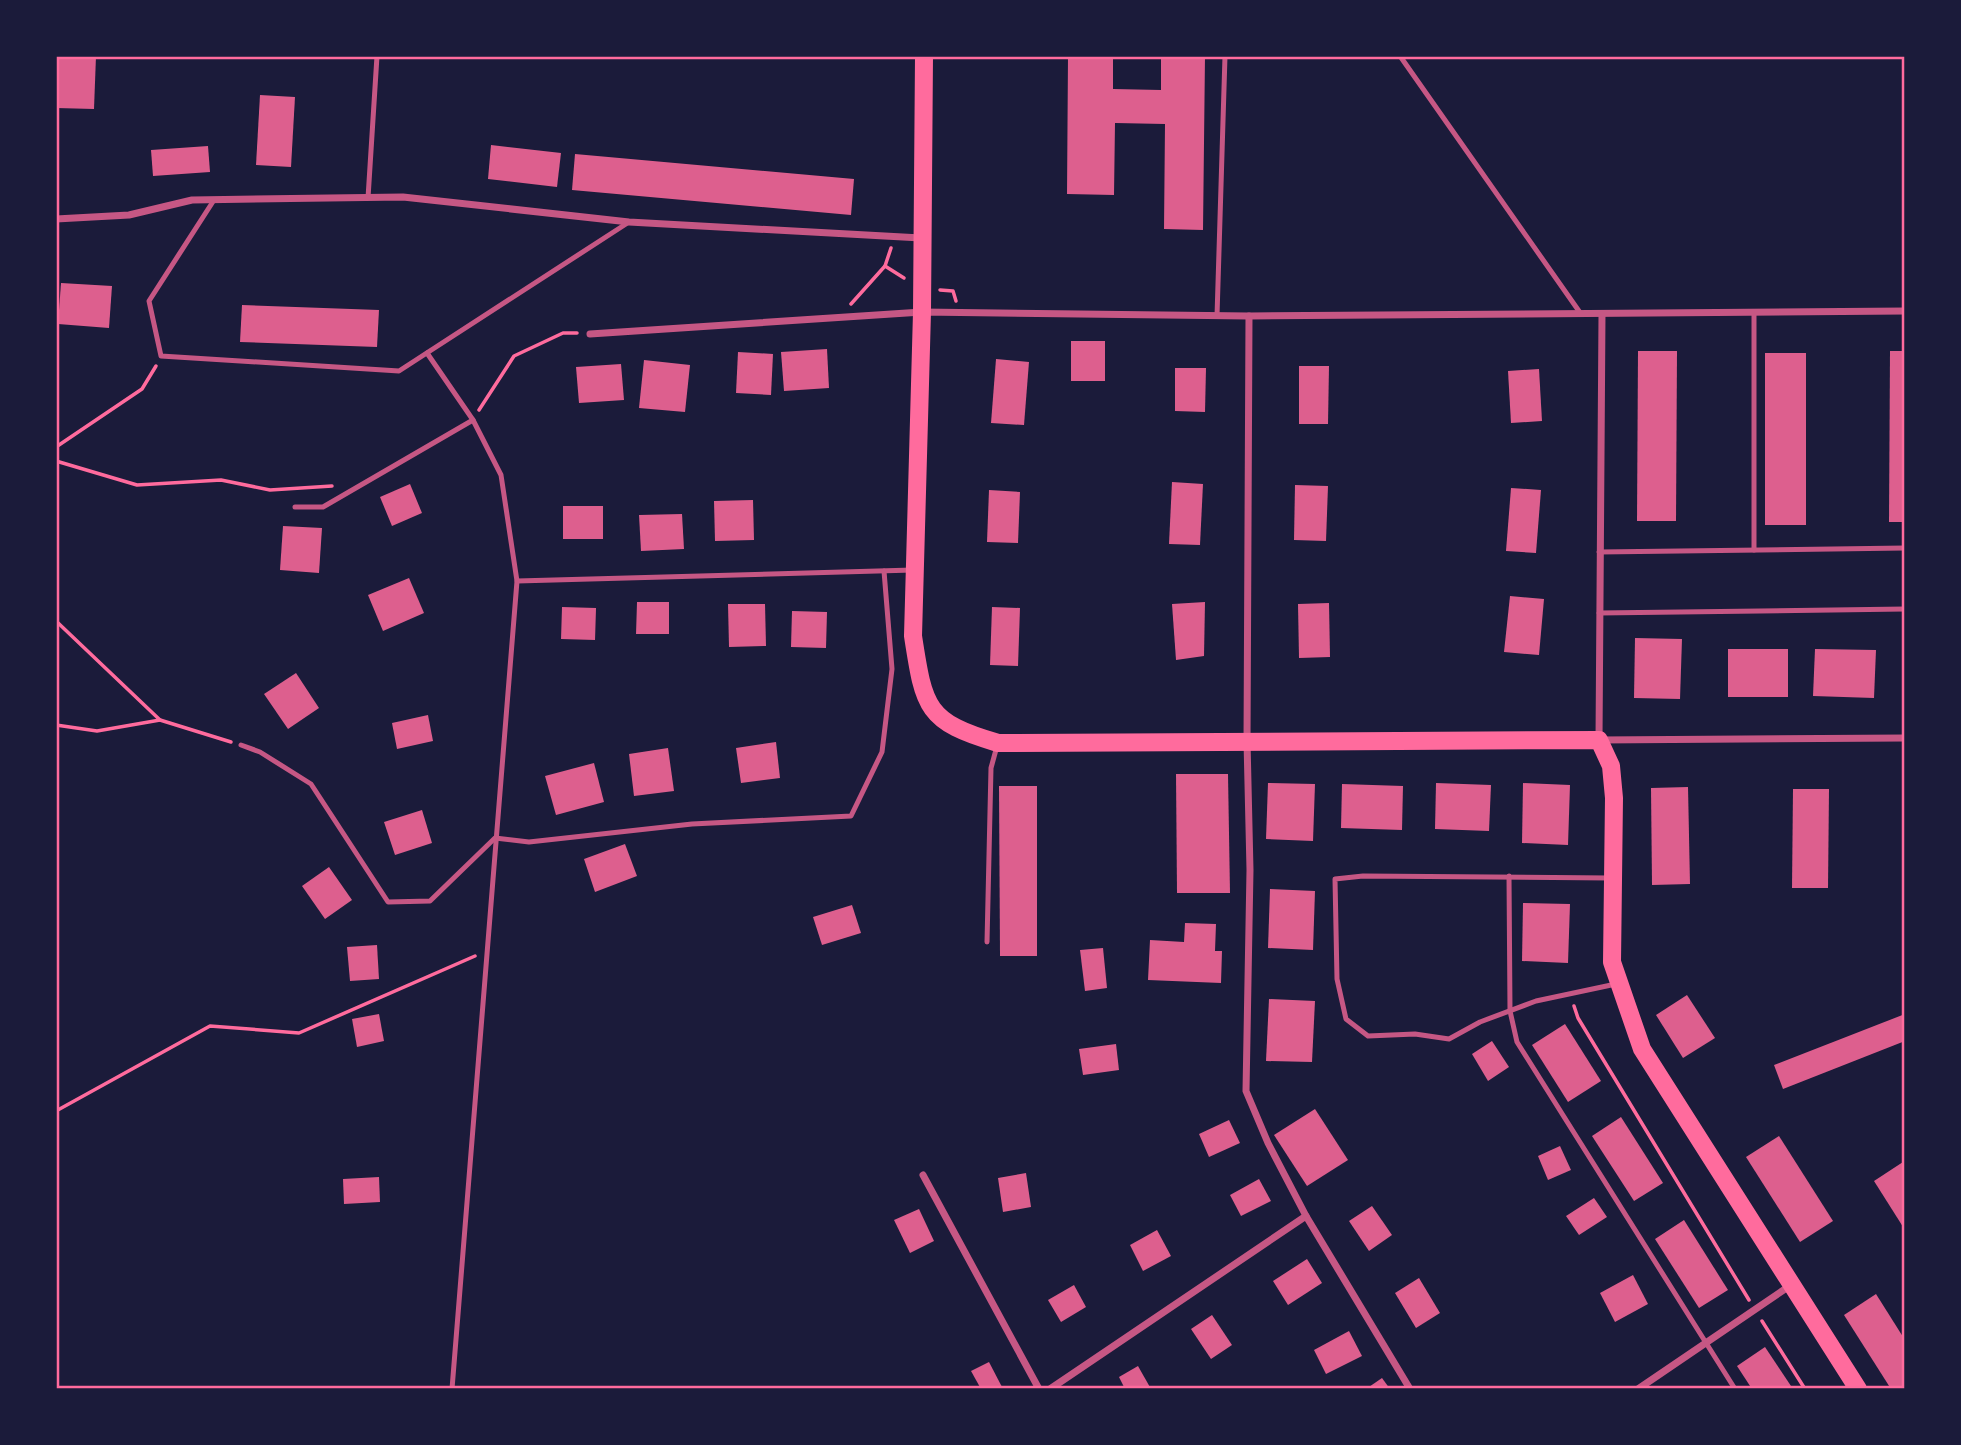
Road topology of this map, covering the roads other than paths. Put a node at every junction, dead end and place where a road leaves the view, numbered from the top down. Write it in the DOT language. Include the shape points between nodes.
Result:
graph roads {
  1 [pos="377,56"];
  2 [pos="924,56"];
  3 [pos="1225,56"];
  4 [pos="1400,56"];
  5 [pos="368,198"];
  6 [pos="214,200"];
  7 [pos="56,219"];
  8 [pos="629,222"];
  9 [pos="922,238"];
  10 [pos="1905,311"];
  11 [pos="922,312"];
  12 [pos="1754,312"];
  13 [pos="1581,314"];
  14 [pos="1602,314"];
  15 [pos="1217,316"];
  16 [pos="1249,316"];
  17 [pos="590,334"];
  18 [pos="427,353"];
  19 [pos="473,420"];
  20 [pos="295,507"];
  21 [pos="1905,548"];
  22 [pos="1754,550"];
  23 [pos="1600,552"];
  24 [pos="915,570"];
  25 [pos="884,571"];
  26 [pos="517,581"];
  27 [pos="1905,610"];
  28 [pos="1599,613"];
  29 [pos="1905,738"];
  30 [pos="1599,740"];
  31 [pos="1247,741"];
  32 [pos="998,743"];
  33 [pos="241,745"];
  34 [pos="495,838"];
  35 [pos="1509,876"];
  36 [pos="1613,878"];
  37 [pos="987,942"];
  38 [pos="1619,984"];
  39 [pos="1510,1011"];
  40 [pos="923,1175"];
  41 [pos="1306,1216"];
  42 [pos="1792,1284"];
  43 [pos="1707,1342"];
  44 [pos="452,1389"];
  45 [pos="1039,1389"];
  46 [pos="1050,1389"];
  47 [pos="1410,1389"];
  48 [pos="1638,1389"];
  49 [pos="1735,1389"];
  50 [pos="1858,1389"];
  1 -- 5 [label="lane"];
  2 -- 9 [label="main road"];
  3 -- 15 [label="lane"];
  4 -- 13 [label="lane"];
  5 -- 6 [label="street"];
  5 -- 8 [label="street"];
  6 -- 7 [label="street" via="192,200 129,215"];
  6 -- 18 [label="lane" via="149,302 161,356 399,371"];
  8 -- 9 [label="street"];
  8 -- 18 [label="lane"];
  9 -- 11 [label="main road"];
  10 -- 12 [label="street"];
  11 -- 15 [label="street"];
  11 -- 17 [label="street"];
  11 -- 24 [label="main road"];
  12 -- 14 [label="street"];
  12 -- 22 [label="lane"];
  13 -- 14 [label="street"];
  13 -- 16 [label="street"];
  14 -- 23 [label="street"];
  15 -- 16 [label="street"];
  16 -- 31 [label="street"];
  18 -- 19 [label="lane"];
  19 -- 20 [label="lane" via="323,507"];
  19 -- 26 [label="lane" via="501,475"];
  21 -- 22 [label="lane"];
  22 -- 23 [label="lane"];
  23 -- 28 [label="street"];
  24 -- 25 [label="lane"];
  24 -- 32 [label="main road" via="913,636 921,687 936,716 959,732"];
  25 -- 26 [label="lane"];
  25 -- 34 [label="lane" via="892,669 882,752 851,816 692,824 528,842"];
  26 -- 34 [label="lane"];
  27 -- 28 [label="lane"];
  28 -- 30 [label="street"];
  29 -- 30 [label="street"];
  30 -- 31 [label="main road"];
  30 -- 36 [label="main road" via="1611,766"];
  31 -- 32 [label="main road"];
  31 -- 41 [label="street" via="1246,1091"];
  32 -- 37 [label="lane" via="991,768"];
  33 -- 34 [label="lane" via="260,751 311,784 388,902 430,901"];
  34 -- 44 [label="lane"];
  35 -- 36 [label="lane"];
  35 -- 39 [label="lane"];
  35 -- 39 [label="lane" via="1335,879 1334,906 1338,979 1346,1019 1368,1036 1415,1034 1449,1039"];
  36 -- 38 [label="main road" via="1612,962"];
  38 -- 39 [label="lane"];
  38 -- 42 [label="main road" via="1642,1049"];
  39 -- 43 [label="lane" via="1517,1042"];
  40 -- 45 [label="street"];
  41 -- 46 [label="street"];
  41 -- 47 [label="street"];
  42 -- 43 [label="street"];
  42 -- 50 [label="main road"];
  43 -- 48 [label="street"];
  43 -- 49 [label="lane"];
}
